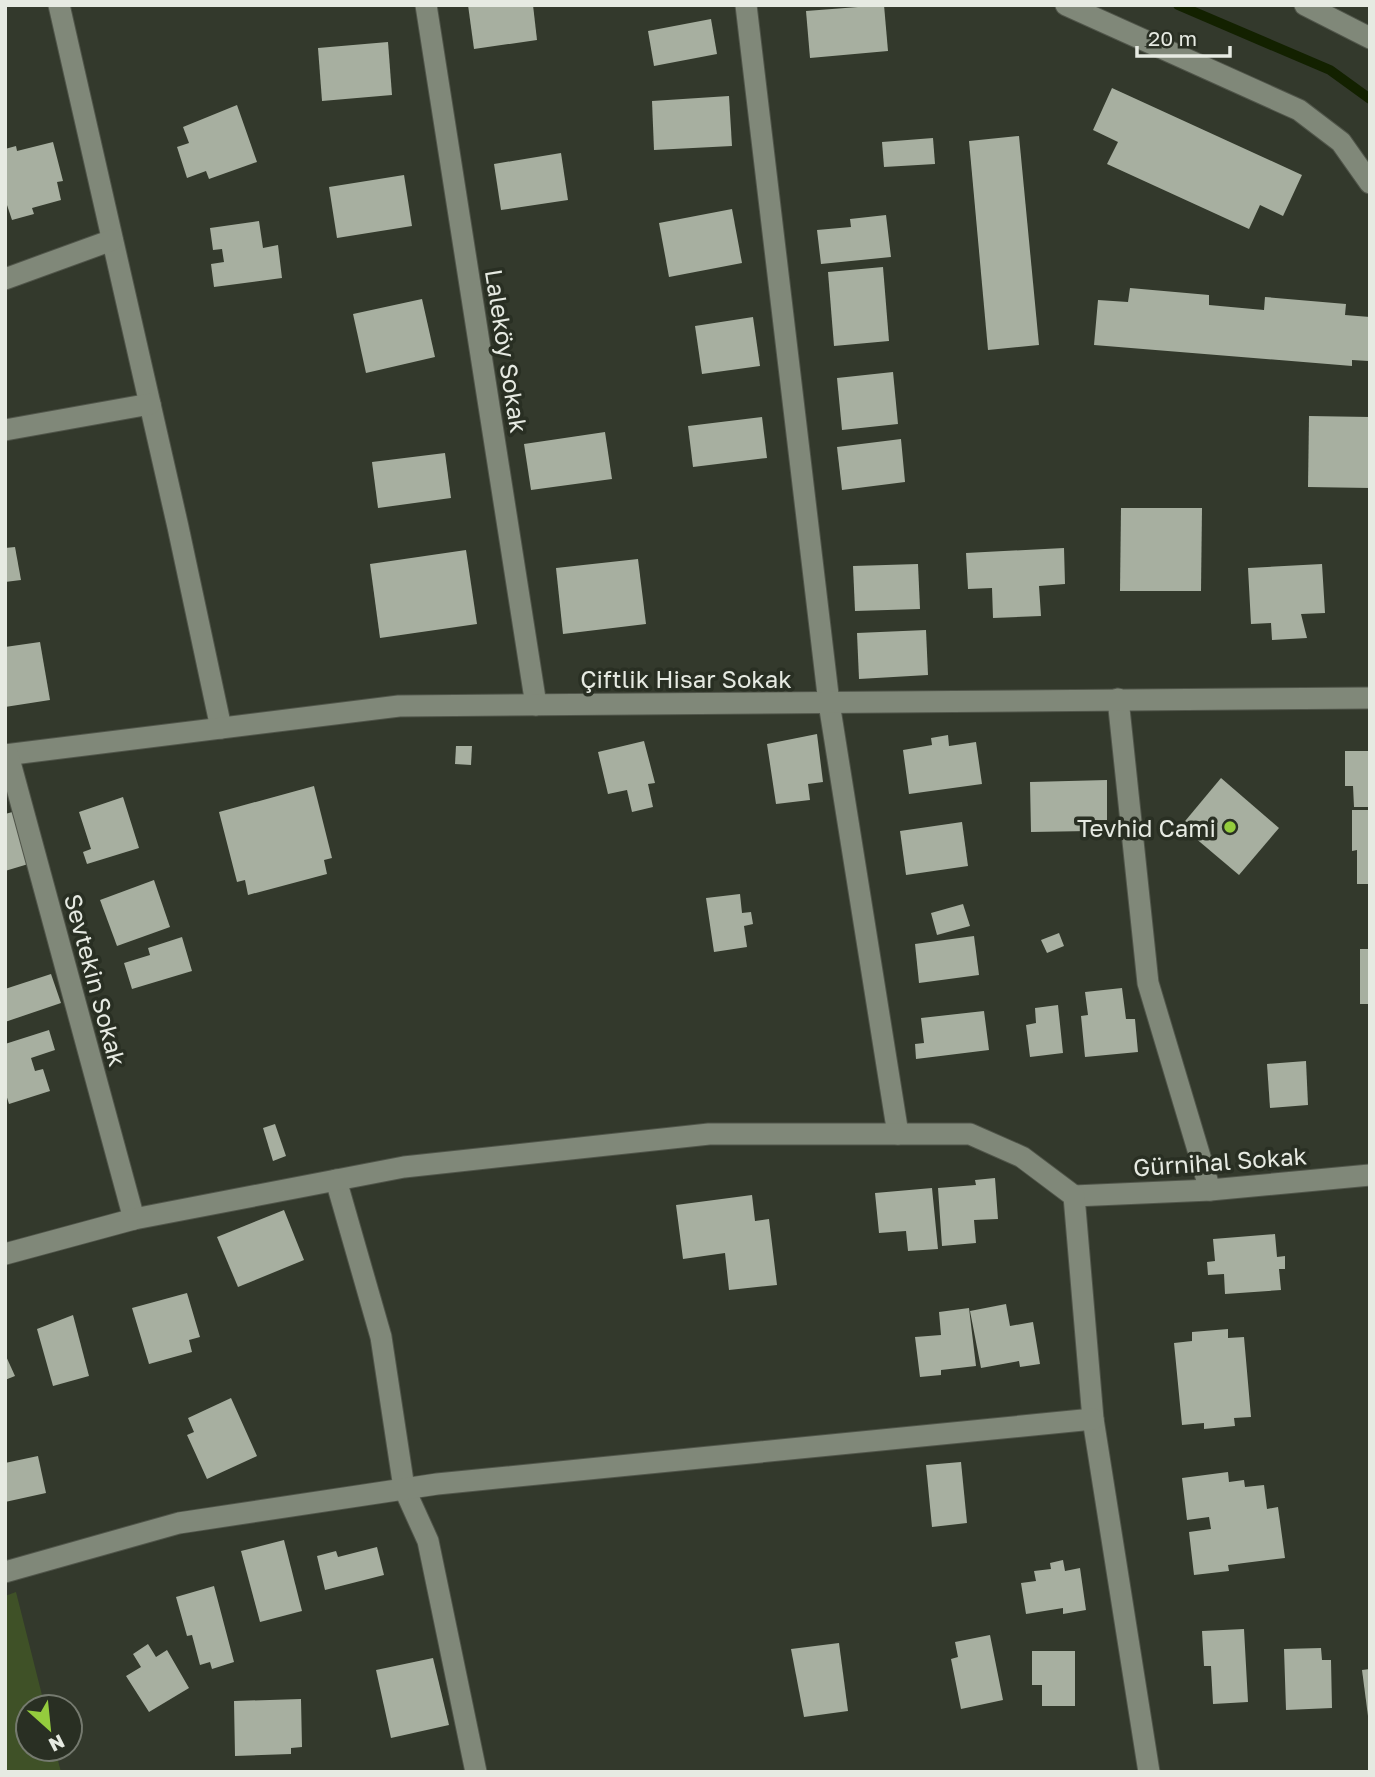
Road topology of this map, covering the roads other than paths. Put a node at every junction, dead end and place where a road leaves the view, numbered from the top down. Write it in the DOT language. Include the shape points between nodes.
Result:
graph roads {
  1 [pos="59,5"];
  2 [pos="426,5"];
  3 [pos="746,5"];
  4 [pos="1066,5"];
  5 [pos="1305,5"];
  6 [pos="1370,38"];
  7 [pos="1370,183"];
  8 [pos="113,240"];
  9 [pos="5,279"];
  10 [pos="150,404"];
  11 [pos="5,430"];
  12 [pos="1370,698"];
  13 [pos="1118,699"];
  14 [pos="829,703"];
  15 [pos="536,705"];
  16 [pos="220,728"];
  17 [pos="7,755"];
  18 [pos="898,1133"];
  19 [pos="1370,1175"];
  20 [pos="336,1180"];
  21 [pos="1210,1190"];
  22 [pos="1074,1196"];
  23 [pos="134,1219"];
  24 [pos="5,1254"];
  25 [pos="1093,1419"];
  26 [pos="404,1488"];
  27 [pos="5,1572"];
  28 [pos="477,1772"];
  29 [pos="1149,1772"];
  1 -- 8 [label="street"];
  2 -- 15 [label="street, Laleköy Sokak"];
  3 -- 14 [label="street"];
  4 -- 7 [label="street" via="1299,110 1341,142"];
  5 -- 6 [label="street"];
  8 -- 9 [label="street"];
  8 -- 10 [label="street"];
  10 -- 11 [label="street"];
  10 -- 16 [label="street"];
  12 -- 13 [label="street, Çiftlik Hisar Sokak"];
  13 -- 14 [label="street, Çiftlik Hisar Sokak"];
  13 -- 21 [label="street" via="1148,983"];
  14 -- 15 [label="street, Çiftlik Hisar Sokak"];
  14 -- 18 [label="street"];
  15 -- 16 [label="street, Çiftlik Hisar Sokak" via="399,706"];
  16 -- 17 [label="street, Çiftlik Hisar Sokak"];
  17 -- 23 [label="street, Sevtekin Sokak"];
  18 -- 20 [label="street" via="709,1134 404,1167"];
  18 -- 22 [label="street" via="970,1134 1022,1157"];
  19 -- 21 [label="street, Gürnihal Sokak"];
  20 -- 23 [label="street"];
  20 -- 26 [label="street" via="381,1337"];
  21 -- 22 [label="street, Gürnihal Sokak"];
  22 -- 25 [label="street"];
  23 -- 24 [label="street"];
  25 -- 26 [label="street"];
  25 -- 29 [label="street"];
  26 -- 27 [label="street" via="179,1523"];
  26 -- 28 [label="street" via="428,1541"];
}
